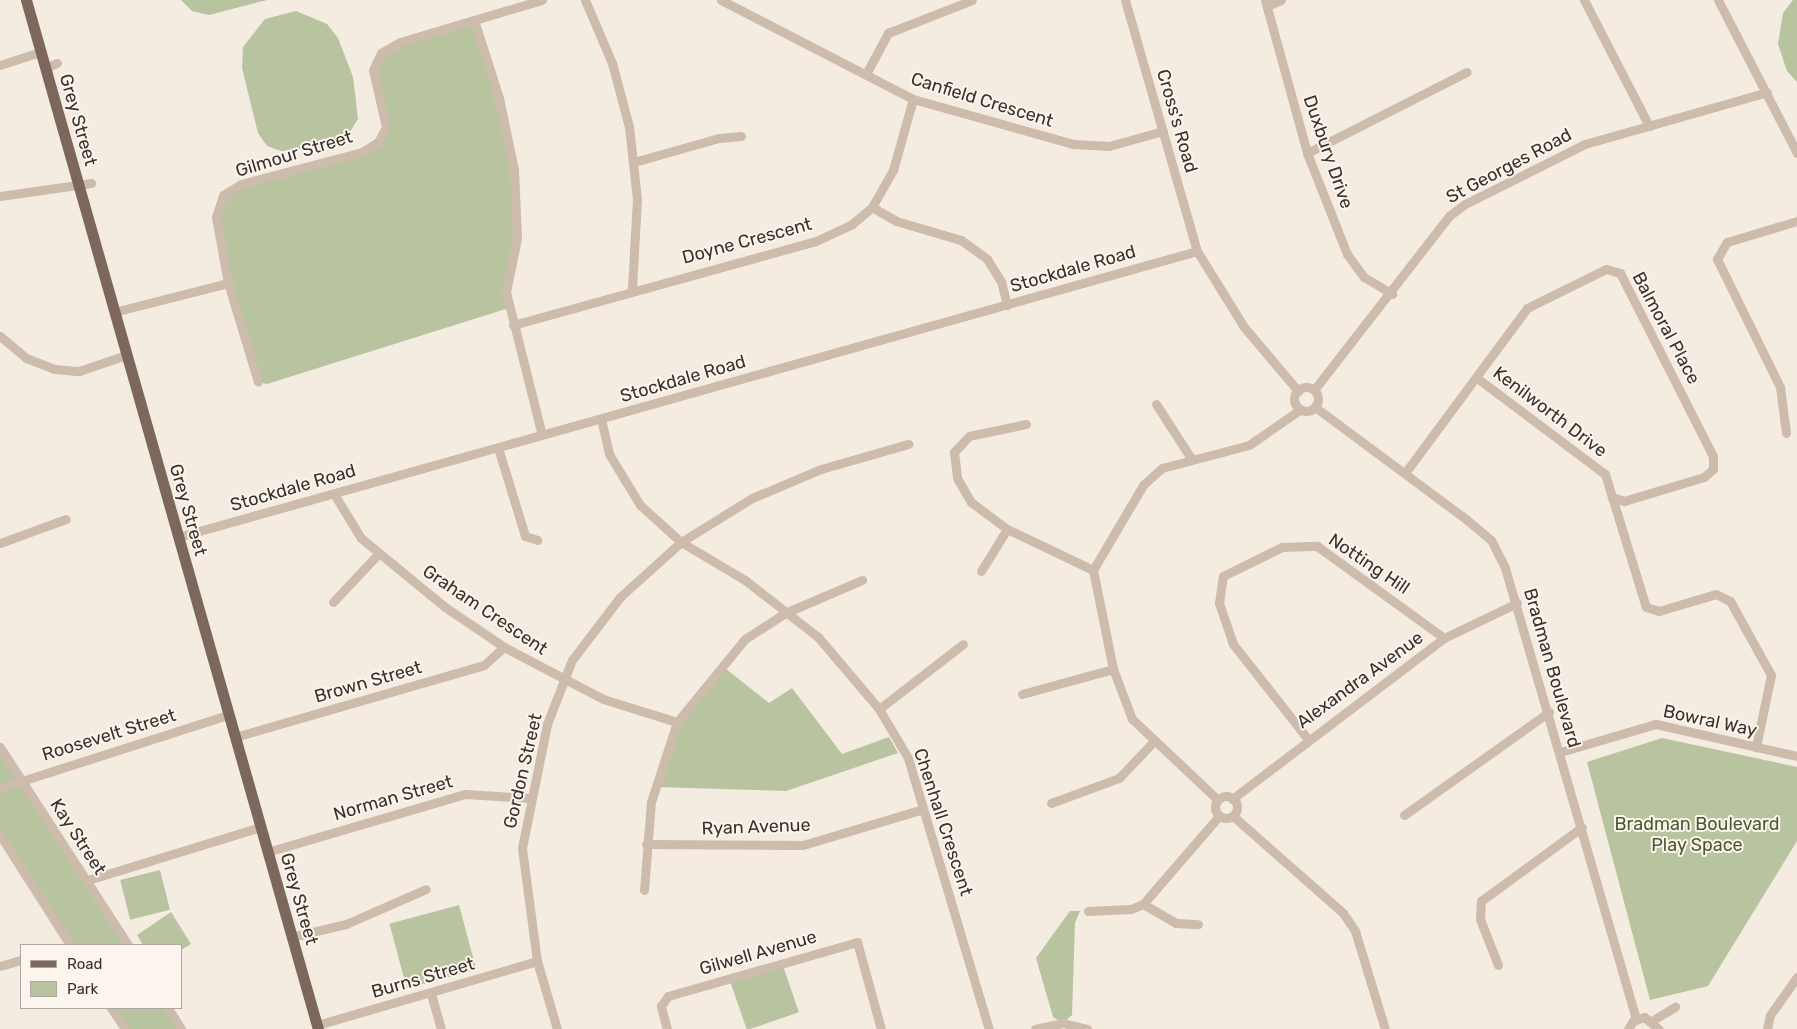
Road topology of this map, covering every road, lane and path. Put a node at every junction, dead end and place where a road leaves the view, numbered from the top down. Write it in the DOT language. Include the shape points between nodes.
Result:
graph roads {
  1 [pos="26,0"];
  2 [pos="542,0"];
  3 [pos="585,0"];
  4 [pos="721,0"];
  5 [pos="972,0"];
  6 [pos="1125,0"];
  7 [pos="1281,0"];
  8 [pos="1584,0"];
  9 [pos="1718,0"];
  10 [pos="1266,3"];
  11 [pos="474,20"];
  12 [pos="40,52"];
  13 [pos="57,63"];
  14 [pos="0,65"];
  15 [pos="45,68"];
  16 [pos="1467,72"];
  17 [pos="866,74"];
  18 [pos="1767,92"];
  19 [pos="913,100"];
  20 [pos="1649,126"];
  21 [pos="1163,132"];
  22 [pos="740,136"];
  23 [pos="1307,153"];
  24 [pos="1797,153"];
  25 [pos="634,162"];
  26 [pos="91,183"];
  27 [pos="78,185"];
  28 [pos="0,196"];
  29 [pos="872,207"];
  30 [pos="1797,221"];
  31 [pos="1198,252"];
  32 [pos="228,283"];
  33 [pos="632,289"];
  34 [pos="1392,294"];
  35 [pos="1007,305"];
  36 [pos="114,312"];
  37 [pos="513,325"];
  38 [pos="0,336"];
  39 [pos="126,355"];
  40 [pos="1477,378"];
  41 [pos="258,382"];
  42 [pos="1314,390"];
  43 [pos="1298,391"];
  44 [pos="1156,404"];
  45 [pos="1315,407"];
  46 [pos="1301,410"];
  47 [pos="601,419"];
  48 [pos="1026,424"];
  49 [pos="1786,433"];
  50 [pos="542,435"];
  51 [pos="908,444"];
  52 [pos="498,448"];
  53 [pos="1191,458"];
  54 [pos="1405,473"];
  55 [pos="334,494"];
  56 [pos="1612,496"];
  57 [pos="66,519"];
  58 [pos="1007,529"];
  59 [pos="178,537"];
  60 [pos="537,540"];
  61 [pos="681,542"];
  62 [pos="0,543"];
  63 [pos="379,553"];
  64 [pos="1093,570"];
  65 [pos="981,571"];
  66 [pos="862,580"];
  67 [pos="332,602"];
  68 [pos="1517,603"];
  69 [pos="785,613"];
  70 [pos="1444,638"];
  71 [pos="963,644"];
  72 [pos="504,647"];
  73 [pos="1113,669"];
  74 [pos="565,680"];
  75 [pos="1022,694"];
  76 [pos="879,709"];
  77 [pos="1548,712"];
  78 [pos="228,715"];
  79 [pos="677,722"];
  80 [pos="235,738"];
  81 [pos="1308,738"];
  82 [pos="1153,742"];
  83 [pos="0,747"];
  84 [pos="1756,747"];
  85 [pos="1560,752"];
  86 [pos="1797,756"];
  87 [pos="21,779"];
  88 [pos="0,788"];
  89 [pos="530,798"];
  90 [pos="1232,799"];
  91 [pos="1218,800"];
  92 [pos="1051,803"];
  93 [pos="923,809"];
  94 [pos="1404,814"];
  95 [pos="1219,816"];
  96 [pos="1233,816"];
  97 [pos="260,827"];
  98 [pos="1582,827"];
  99 [pos="0,835"];
  100 [pos="646,844"];
  101 [pos="267,852"];
  102 [pos="88,880"];
  103 [pos="426,889"];
  104 [pos="644,890"];
  105 [pos="1143,904"];
  106 [pos="1088,911"];
  107 [pos="1198,924"];
  108 [pos="291,937"];
  109 [pos="69,944"];
  110 [pos="127,944"];
  111 [pos="20,960"];
  112 [pos="537,961"];
  113 [pos="0,966"];
  114 [pos="1498,966"];
  115 [pos="1797,977"];
  116 [pos="431,994"];
  117 [pos="1675,1008"];
  118 [pos="112,1009"];
  119 [pos="169,1009"];
  120 [pos="1636,1019"];
  121 [pos="1653,1020"];
  122 [pos="318,1027"];
  123 [pos="125,1029"];
  124 [pos="181,1029"];
  125 [pos="441,1029"];
  126 [pos="557,1029"];
  127 [pos="667,1029"];
  128 [pos="881,1029"];
  129 [pos="989,1029"];
  130 [pos="1035,1029"];
  131 [pos="1087,1029"];
  132 [pos="1385,1029"];
  133 [pos="1628,1029"];
  134 [pos="1659,1029"];
  135 [pos="1767,1029"];
  1 -- 12 [label="main road, Grey Street"];
  2 -- 11 [label="street, Gilmour Street"];
  3 -- 25 [label="street" via="612,63"];
  4 -- 17 [label="street, Canfield Crescent"];
  5 -- 17 [label="street" via="888,32"];
  6 -- 21 [label="street, Cross's Road"];
  7 -- 10 [label="street"];
  8 -- 20 [label="street"];
  9 -- 18 [label="street"];
  10 -- 23 [label="street, Duxbury Drive"];
  11 -- 32 [label="street, Gilmour Street" via="400,42 381,53 373,70 386,127 378,142 362,152 242,184 223,195 216,217"];
  11 -- 37 [label="street" via="498,98 514,170 516,238 506,292"];
  12 -- 14 [label="street"];
  12 -- 15 [label="main road, Grey Street"];
  13 -- 15 [label="street"];
  15 -- 27 [label="main road, Grey Street"];
  16 -- 23 [label="street"];
  17 -- 19 [label="street, Canfield Crescent"];
  18 -- 20 [label="street, St Georges Road"];
  18 -- 24 [label="street"];
  19 -- 21 [label="street, Canfield Crescent" via="1073,144 1109,146"];
  19 -- 29 [label="street, Doyne Crescent" via="892,170"];
  20 -- 34 [label="street, St Georges Road" via="1585,144 1465,204 1449,216"];
  21 -- 31 [label="street, Cross's Road"];
  22 -- 25 [label="street" via="718,138"];
  23 -- 34 [label="street, Duxbury Drive" via="1347,254 1364,277"];
  25 -- 33 [label="street" via="636,249"];
  26 -- 27 [label="street"];
  27 -- 28 [label="street"];
  27 -- 36 [label="main road, Grey Street"];
  29 -- 33 [label="street, Doyne Crescent" via="852,224 816,241"];
  29 -- 35 [label="street" via="896,221 961,240 974,249 987,259 1001,281"];
  30 -- 49 [label="street" via="1727,242 1716,259 1780,387"];
  31 -- 35 [label="street, Stockdale Road"];
  31 -- 43 [label="street" via="1244,326"];
  32 -- 36 [label="street"];
  32 -- 41 [label="street, Gilmour Street"];
  33 -- 37 [label="street, Doyne Crescent"];
  34 -- 42 [label="street, St Georges Road"];
  35 -- 47 [label="street, Stockdale Road"];
  36 -- 39 [label="main road, Grey Street"];
  37 -- 50 [label="street"];
  38 -- 39 [label="street" via="26,358 54,369 79,371"];
  39 -- 59 [label="main road, Grey Street"];
  40 -- 54 [label="street, Balmoral Place"];
  40 -- 56 [label="street, Kenilworth Drive" via="1605,474"];
  40 -- 56 [label="street, Balmoral Place" via="1526,308 1606,270 1620,273 1713,456 1713,469 1704,477 1624,501"];
  42 -- 43 [label="street"];
  42 -- 45 [label="street"];
  43 -- 46 [label="street" via="1295,401"];
  44 -- 53 [label="street"];
  45 -- 46 [label="street"];
  45 -- 54 [label="street, Bradman Boulevard"];
  46 -- 53 [label="street" via="1249,445"];
  47 -- 50 [label="street, Stockdale Road"];
  47 -- 61 [label="street, Chenhall Crescent" via="609,454 622,480 640,505"];
  48 -- 58 [label="street" via="969,436 954,452 957,478 971,502"];
  50 -- 52 [label="street, Stockdale Road"];
  51 -- 61 [label="street, Gordon Street" via="821,469 760,494"];
  52 -- 55 [label="street, Stockdale Road"];
  52 -- 60 [label="street" via="525,536"];
  53 -- 64 [label="street" via="1162,468 1143,485"];
  54 -- 68 [label="street, Bradman Boulevard" via="1491,540"];
  55 -- 59 [label="street, Stockdale Road"];
  55 -- 63 [label="street, Graham Crescent" via="361,538"];
  56 -- 84 [label="street, Kenilworth Drive" via="1646,607 1659,611 1716,594 1730,601 1771,675"];
  57 -- 62 [label="street"];
  58 -- 64 [label="street"];
  58 -- 65 [label="street"];
  59 -- 78 [label="main road, Grey Street"];
  61 -- 69 [label="street, Chenhall Crescent" via="745,580"];
  61 -- 74 [label="street, Gordon Street" via="620,598 572,660"];
  63 -- 67 [label="street"];
  63 -- 72 [label="street, Graham Crescent" via="446,607"];
  64 -- 73 [label="street"];
  66 -- 69 [label="street"];
  68 -- 70 [label="street, Alexandra Avenue"];
  68 -- 77 [label="street, Bradman Boulevard"];
  69 -- 76 [label="street, Chenhall Crescent" via="818,637"];
  69 -- 79 [label="street" via="745,639"];
  70 -- 81 [label="street, Alexandra Avenue"];
  70 -- 81 [label="street, Notting Hill" via="1317,546 1282,547 1223,576 1219,603 1234,644"];
  71 -- 76 [label="street"];
  72 -- 74 [label="street, Graham Crescent"];
  72 -- 80 [label="street, Brown Street" via="484,664"];
  73 -- 75 [label="street"];
  73 -- 82 [label="street" via="1132,719"];
  74 -- 79 [label="street, Graham Crescent" via="603,699"];
  74 -- 89 [label="street, Gordon Street" via="547,724"];
  76 -- 93 [label="street, Chenhall Crescent" via="908,758"];
  77 -- 85 [label="street, Bradman Boulevard"];
  77 -- 94 [label="street"];
  78 -- 80 [label="main road, Grey Street"];
  78 -- 87 [label="street, Roosevelt Street"];
  79 -- 100 [label="street" via="651,802"];
  80 -- 97 [label="main road, Grey Street"];
  81 -- 90 [label="street, Alexandra Avenue"];
  82 -- 91 [label="street"];
  82 -- 92 [label="street" via="1119,778"];
  83 -- 87 [label="street, Kay Street"];
  84 -- 85 [label="street, Bowral Way" via="1656,724"];
  84 -- 86 [label="street, Bowral Way"];
  85 -- 98 [label="street, Bradman Boulevard"];
  87 -- 88 [label="street, Roosevelt Street"];
  87 -- 102 [label="street, Kay Street"];
  89 -- 101 [label="street, Norman Street" via="465,794"];
  89 -- 112 [label="street, Gordon Street" via="522,848"];
  90 -- 91 [label="street"];
  90 -- 96 [label="street" via="1237,805"];
  91 -- 95 [label="street"];
  93 -- 100 [label="street, Ryan Avenue" via="804,845"];
  93 -- 129 [label="street, Chenhall Crescent"];
  95 -- 96 [label="street"];
  95 -- 105 [label="street"];
  96 -- 132 [label="street" via="1343,913 1355,931"];
  97 -- 101 [label="main road, Grey Street"];
  97 -- 102 [label="street"];
  98 -- 114 [label="street" via="1481,901 1480,919"];
  98 -- 120 [label="street, Bradman Boulevard"];
  99 -- 109 [label="street"];
  100 -- 104 [label="street"];
  101 -- 108 [label="main road, Grey Street"];
  102 -- 110 [label="street, Kay Street"];
  103 -- 108 [label="street" via="346,924"];
  105 -- 106 [label="street"];
  105 -- 107 [label="street" via="1176,923"];
  108 -- 122 [label="main road, Grey Street"];
  111 -- 113 [label="street"];
  112 -- 116 [label="street, Burns Street"];
  112 -- 126 [label="street, Gordon Street"];
  115 -- 135 [label="street" via="1770,1015"];
  116 -- 122 [label="street, Burns Street"];
  116 -- 125 [label="street"];
  117 -- 121 [label="street"];
  118 -- 123 [label="street"];
  119 -- 124 [label="street"];
  120 -- 121 [label="street"];
  120 -- 133 [label="street"];
  121 -- 134 [label="street"];
  127 -- 128 [label="street, Gilwell Avenue" via="661,1006 668,996 857,942"];
  130 -- 131 [label="street" via="1064,1023"];
}
